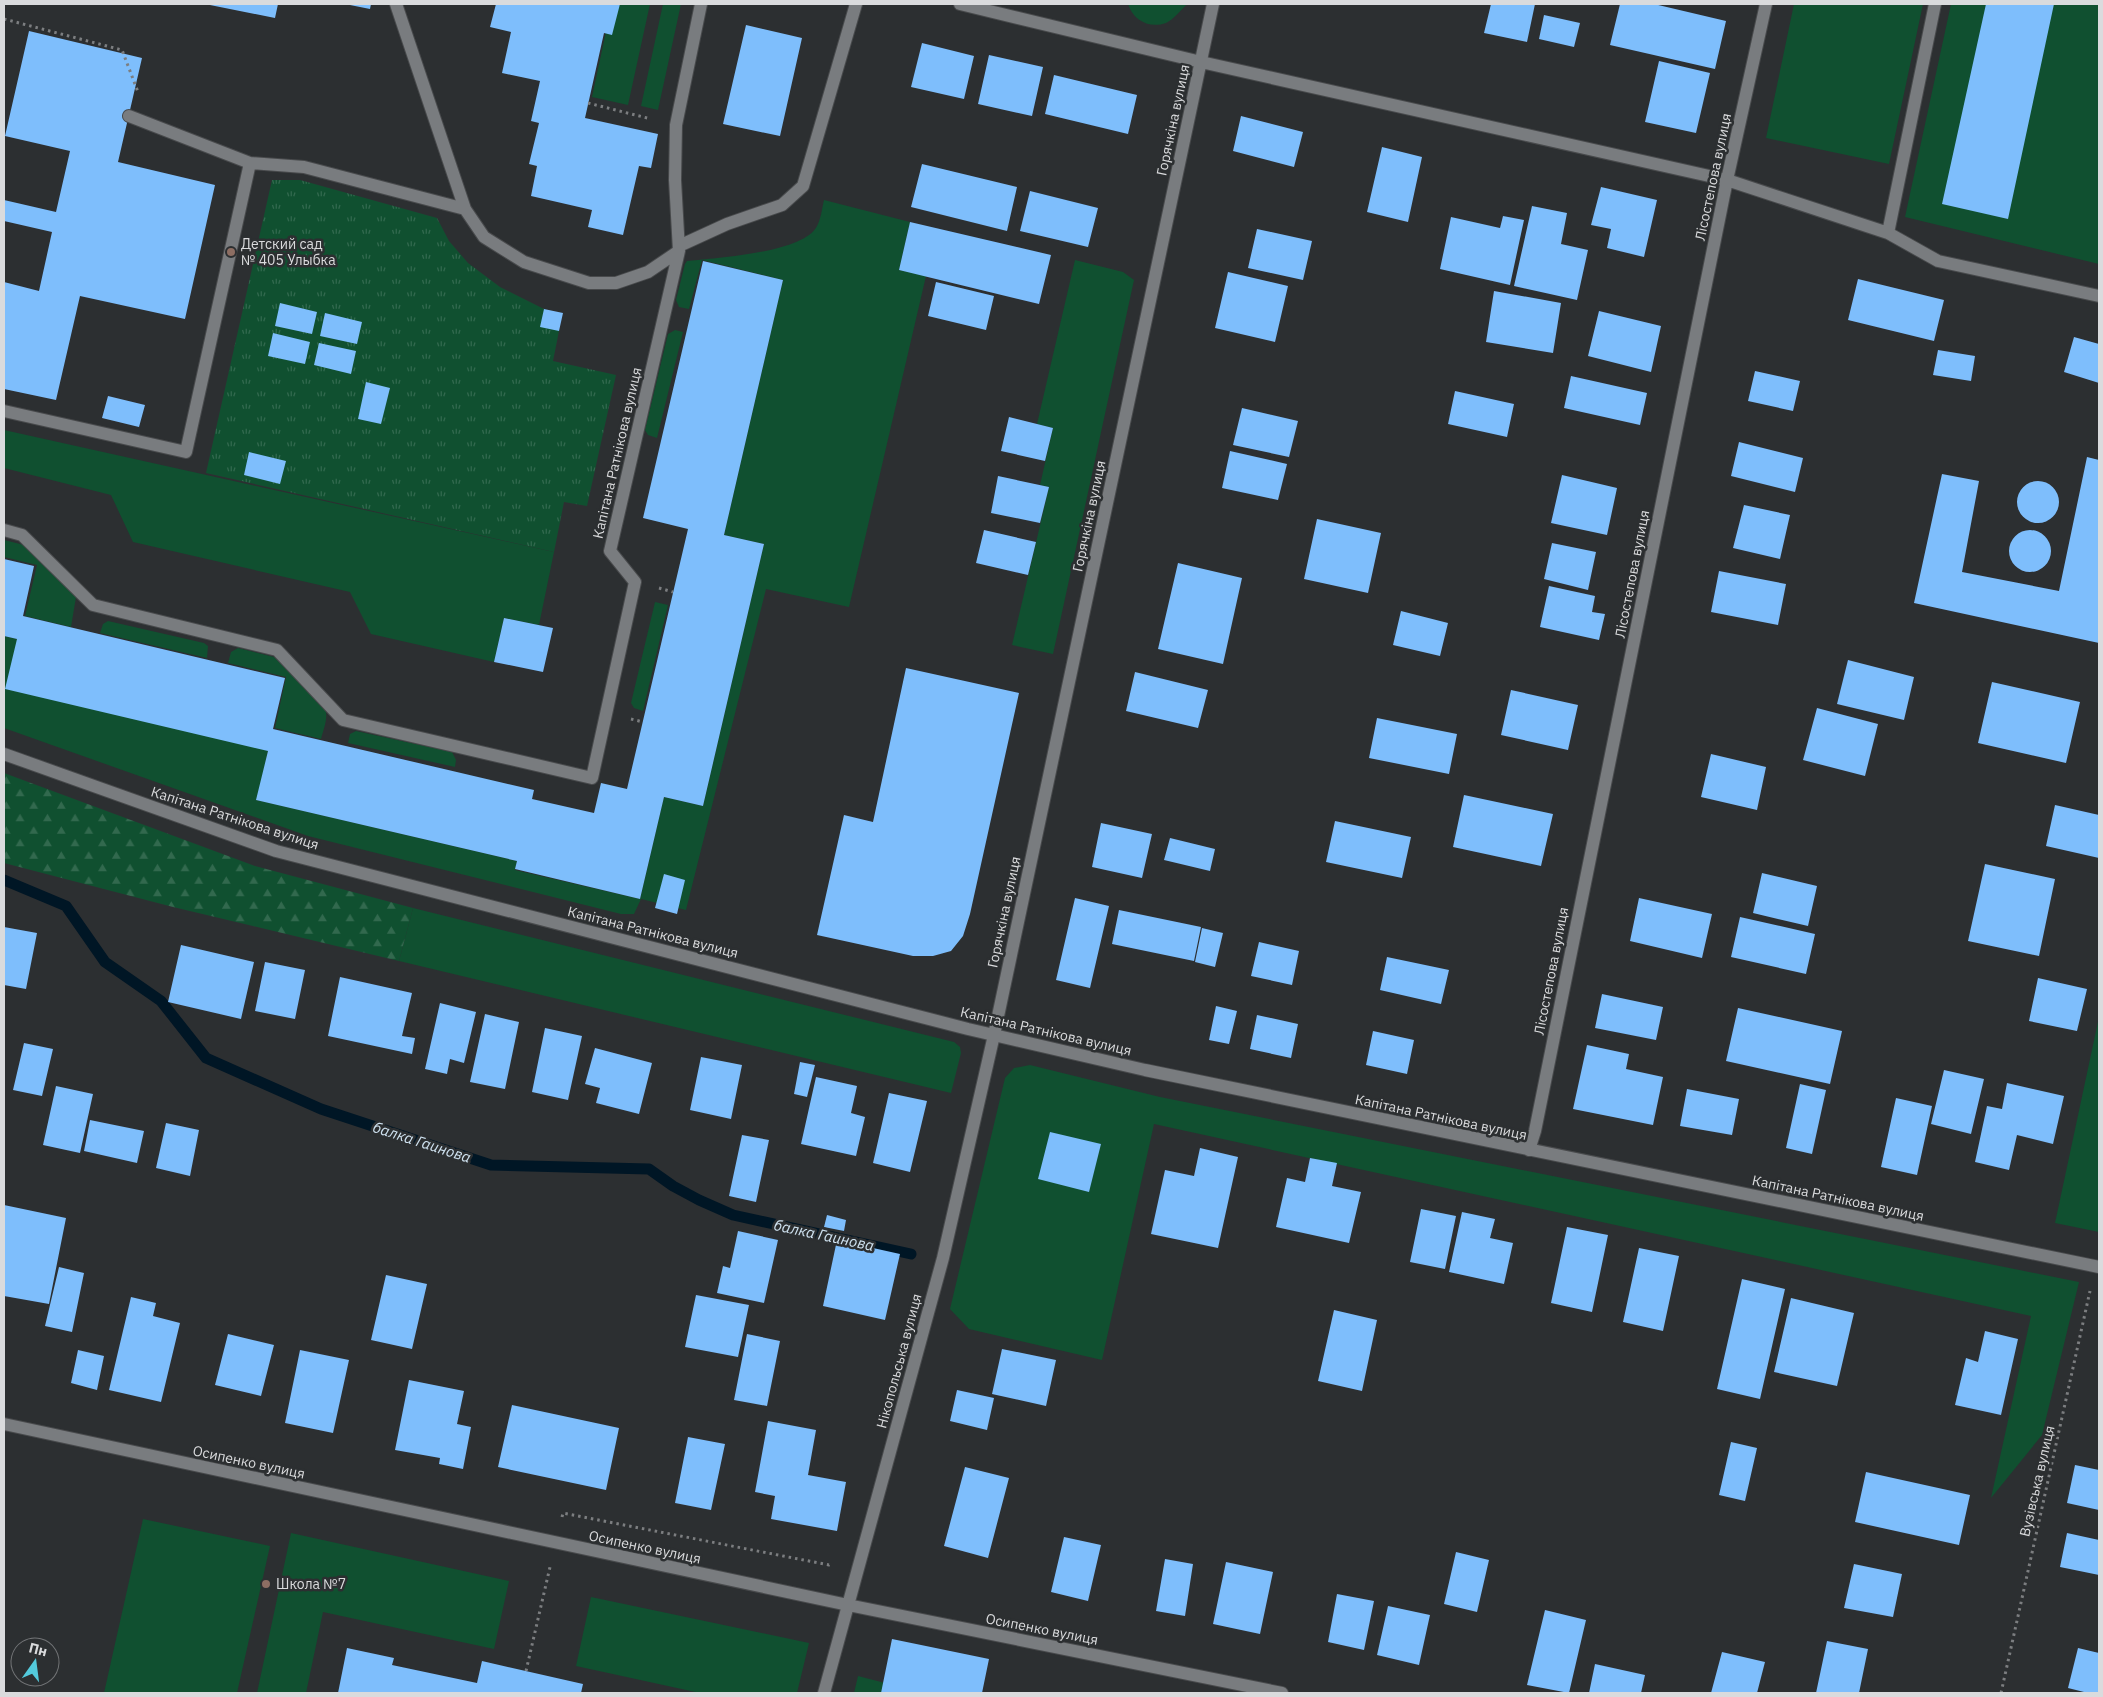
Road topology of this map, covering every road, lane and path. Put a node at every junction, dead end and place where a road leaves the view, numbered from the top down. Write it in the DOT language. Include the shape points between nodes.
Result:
graph roads {
  1 [pos="396,4"];
  2 [pos="701,4"];
  3 [pos="856,4"];
  4 [pos="960,4"];
  5 [pos="1213,4"];
  6 [pos="1766,4"];
  7 [pos="1935,4"];
  8 [pos="4,19"];
  9 [pos="1201,62"];
  10 [pos="588,103"];
  11 [pos="129,116"];
  12 [pos="151,125"];
  13 [pos="676,125"];
  14 [pos="250,163"];
  15 [pos="1727,180"];
  16 [pos="465,209"];
  17 [pos="1888,233"];
  18 [pos="679,248"];
  19 [pos="2099,296"];
  20 [pos="4,411"];
  21 [pos="4,530"];
  22 [pos="4,754"];
  23 [pos="994,1035"];
  24 [pos="1529,1150"];
  25 [pos="2099,1267"];
  26 [pos="2092,1283"];
  27 [pos="4,1424"];
  28 [pos="556,1543"];
  29 [pos="836,1561"];
  30 [pos="848,1605"];
  31 [pos="526,1671"];
  32 [pos="824,1693"];
  33 [pos="1282,1693"];
  34 [pos="2001,1693"];
  1 -- 16 [label="street"];
  2 -- 13 [label="street, Капітана Ратнікова вулиця"];
  3 -- 18 [label="street" via="803,186 782,205 727,224"];
  4 -- 9 [label="street"];
  5 -- 9 [label="street, Горячкіна вулиця"];
  6 -- 15 [label="street, Лісостепова вулиця"];
  7 -- 17 [label="street"];
  8 -- 12 [label="path" via="122,50"];
  9 -- 15 [label="street"];
  9 -- 23 [label="street, Горячкіна вулиця"];
  10 -- 13 [label="path"];
  11 -- 12 [label="street"];
  12 -- 14 [label="street"];
  13 -- 18 [label="street, Капітана Ратнікова вулиця"];
  14 -- 16 [label="street" via="304,167"];
  14 -- 20 [label="street" via="186,452"];
  15 -- 17 [label="street"];
  15 -- 24 [label="street, Лісостепова вулиця"];
  16 -- 18 [label="street" via="484,238 524,262 589,283 616,283 648,272"];
  17 -- 19 [label="street" via="1938,261"];
  18 -- 21 [label="street, Капітана Ратнікова вулиця" via="610,551 635,582 592,778 343,720 277,650 93,606 22,535"];
  22 -- 23 [label="street, Капітана Ратнікова вулиця" via="276,851"];
  23 -- 24 [label="street, Капітана Ратнікова вулиця"];
  23 -- 30 [label="street, Нікопольська вулиця" via="943,1258"];
  24 -- 25 [label="street, Капітана Ратнікова вулиця"];
  26 -- 34 [label="path, Вузівська вулиця"];
  27 -- 28 [label="street, Осипенко вулиця"];
  28 -- 29 [label="path" via="563,1514 828,1565"];
  28 -- 30 [label="street, Осипенко вулиця"];
  28 -- 31 [label="path"];
  30 -- 32 [label="street, Нікопольська вулиця"];
  30 -- 33 [label="street, Осипенко вулиця"];
}
